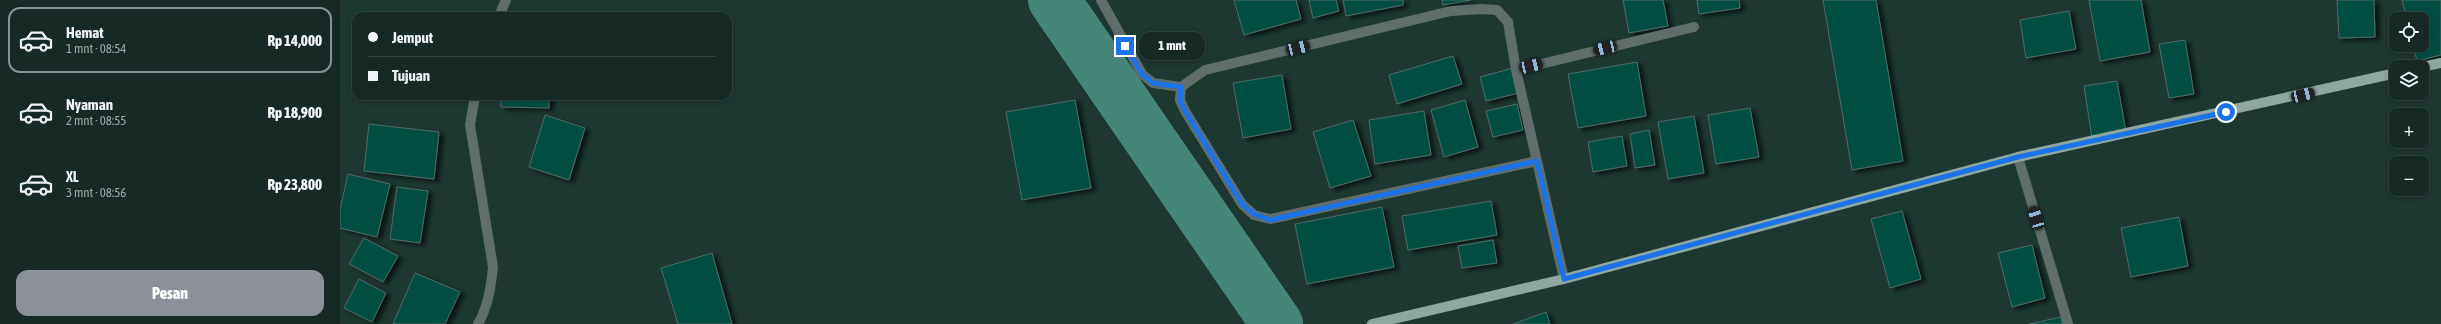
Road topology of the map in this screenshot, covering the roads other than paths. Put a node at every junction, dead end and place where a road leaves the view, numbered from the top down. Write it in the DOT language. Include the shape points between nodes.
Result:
graph roads {
  1 [pos="506,0"];
  2 [pos="1101,0"];
  3 [pos="501,12"];
  4 [pos="1694,27"];
  5 [pos="2441,63"];
  6 [pos="2429,66"];
  7 [pos="1516,70"];
  8 [pos="2389,75"];
  9 [pos="1181,87"];
  10 [pos="473,100"];
  11 [pos="2018,157"];
  12 [pos="1537,161"];
  13 [pos="1564,279"];
  14 [pos="1376,323"];
  15 [pos="478,324"];
  16 [pos="2068,324"];
  1 -- 3 [label="street"];
  2 -- 9 [label="street" via="1142,74 1153,83"];
  4 -- 7 [label="street"];
  5 -- 6 [label="main road"];
  7 -- 9 [label="street" via="1508,22 1497,10 1482,9 1451,11 1205,70"];
  7 -- 12 [label="street"];
  8 -- 11 [label="main road"];
  9 -- 12 [label="street" via="1180,100 1185,111 1242,204 1254,214 1270,220"];
  10 -- 15 [label="street" via="470,125 493,267 491,286"];
  11 -- 13 [label="main road"];
  11 -- 16 [label="street"];
  12 -- 13 [label="street"];
  13 -- 14 [label="main road"];
}
